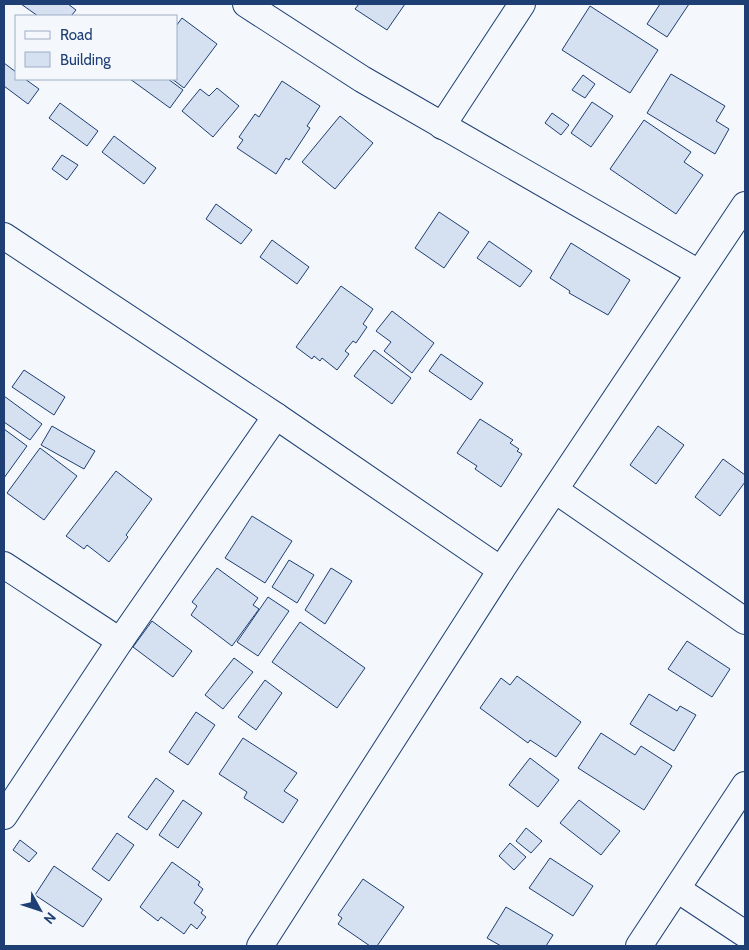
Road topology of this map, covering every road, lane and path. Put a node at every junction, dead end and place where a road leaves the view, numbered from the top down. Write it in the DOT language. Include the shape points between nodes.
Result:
graph roads {
  1 [pos="246,4"];
  2 [pos="522,4"];
  3 [pos="442,126"];
  4 [pos="745,205"];
  5 [pos="4,236"];
  6 [pos="699,273"];
  7 [pos="276,416"];
  8 [pos="555,490"];
  9 [pos="4,565"];
  10 [pos="501,570"];
  11 [pos="745,621"];
  12 [pos="120,641"];
  13 [pos="745,785"];
  14 [pos="4,816"];
  15 [pos="677,889"];
  16 [pos="745,934"];
  17 [pos="260,946"];
  18 [pos="638,946"];
  1 -- 3 [label="street"];
  2 -- 3 [label="street"];
  3 -- 6 [label="street"];
  4 -- 6 [label="street"];
  5 -- 7 [label="street"];
  6 -- 8 [label="street"];
  7 -- 10 [label="street"];
  7 -- 12 [label="street"];
  8 -- 10 [label="street"];
  8 -- 11 [label="street"];
  9 -- 12 [label="street"];
  10 -- 17 [label="street"];
  12 -- 14 [label="street"];
  13 -- 15 [label="street"];
  15 -- 16 [label="street"];
  15 -- 18 [label="street"];
}
